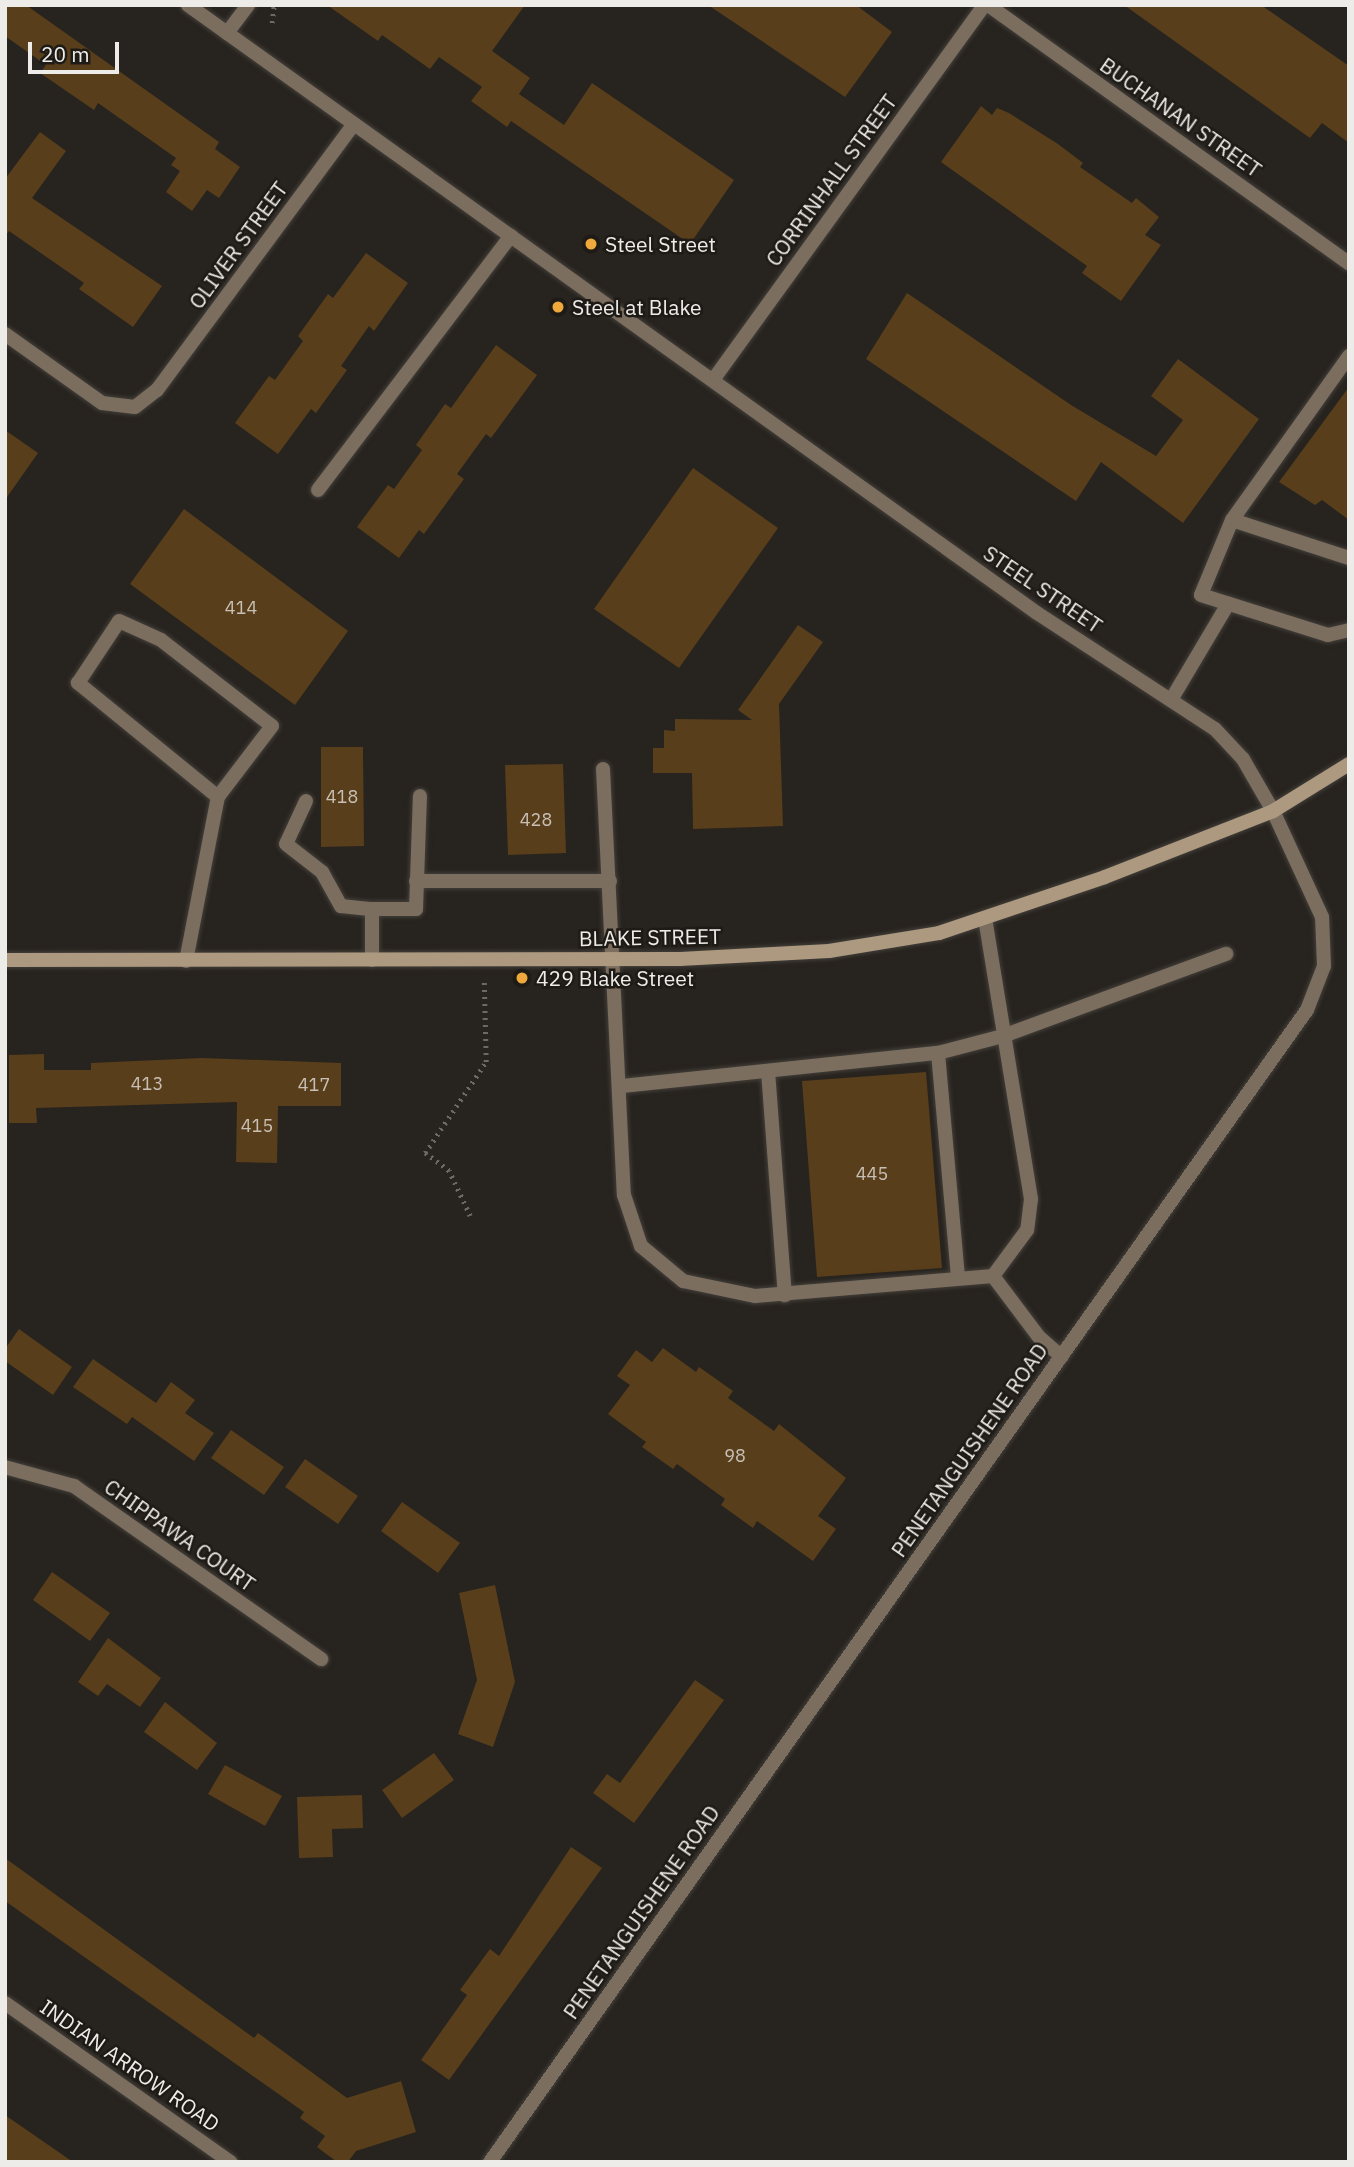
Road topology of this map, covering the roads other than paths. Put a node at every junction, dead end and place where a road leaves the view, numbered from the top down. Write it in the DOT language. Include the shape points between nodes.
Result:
graph roads {
  1 [pos="188,5"];
  2 [pos="248,5"];
  3 [pos="986,5"];
  4 [pos="227,33"];
  5 [pos="354,124"];
  6 [pos="511,236"];
  7 [pos="1349,262"];
  8 [pos="5,334"];
  9 [pos="1349,356"];
  10 [pos="713,380"];
  11 [pos="318,490"];
  12 [pos="1232,520"];
  13 [pos="1349,558"];
  14 [pos="1228,604"];
  15 [pos="1349,629"];
  16 [pos="1171,700"];
  17 [pos="1349,764"];
  18 [pos="603,769"];
  19 [pos="420,796"];
  20 [pos="218,797"];
  21 [pos="306,801"];
  22 [pos="1273,811"];
  23 [pos="416,881"];
  24 [pos="610,881"];
  25 [pos="372,909"];
  26 [pos="985,918"];
  27 [pos="1226,954"];
  28 [pos="5,960"];
  29 [pos="372,960"];
  30 [pos="614,960"];
  31 [pos="186,961"];
  32 [pos="1003,1037"];
  33 [pos="939,1053"];
  34 [pos="768,1071"];
  35 [pos="622,1086"];
  36 [pos="958,1276"];
  37 [pos="993,1276"];
  38 [pos="785,1295"];
  39 [pos="1062,1357"];
  40 [pos="5,1468"];
  41 [pos="321,1659"];
  42 [pos="5,2003"];
  43 [pos="230,2162"];
  44 [pos="490,2162"];
  1 -- 4 [label="street, STEEL STREET"];
  2 -- 4 [label="street"];
  3 -- 7 [label="street, BUCHANAN STREET"];
  3 -- 10 [label="street, CORRINHALL STREET"];
  4 -- 5 [label="street, STEEL STREET"];
  5 -- 6 [label="street, STEEL STREET"];
  5 -- 8 [label="street, OLIVER STREET" via="157,390 135,407 102,403"];
  6 -- 10 [label="street, STEEL STREET"];
  6 -- 11 [label="street"];
  9 -- 12 [label="street"];
  10 -- 16 [label="street, STEEL STREET" via="1037,613"];
  12 -- 13 [label="street"];
  12 -- 14 [label="street" via="1202,595"];
  14 -- 15 [label="street" via="1328,635"];
  14 -- 16 [label="street"];
  16 -- 22 [label="street, STEEL STREET" via="1231,743"];
  17 -- 22 [label="main road"];
  18 -- 24 [label="street"];
  19 -- 23 [label="street"];
  20 -- 20 [label="street" via="78,683 119,621 161,640 272,726"];
  20 -- 31 [label="street"];
  21 -- 25 [label="street" via="286,844 322,872 341,906"];
  22 -- 26 [label="main road, BLAKE STREET"];
  22 -- 39 [label="street, PENETANGUISHENE ROAD" via="1322,917 1320,987 1293,1032"];
  23 -- 24 [label="street"];
  23 -- 25 [label="street" via="416,909"];
  24 -- 30 [label="street"];
  25 -- 29 [label="street"];
  26 -- 30 [label="main road, BLAKE STREET" via="939,933 830,951"];
  26 -- 32 [label="street"];
  27 -- 32 [label="street"];
  28 -- 31 [label="main road, BLAKE STREET"];
  29 -- 30 [label="main road, BLAKE STREET"];
  29 -- 31 [label="main road, BLAKE STREET"];
  30 -- 35 [label="street"];
  32 -- 33 [label="street"];
  32 -- 37 [label="street" via="1031,1199 1027,1230"];
  33 -- 34 [label="street"];
  33 -- 36 [label="street"];
  34 -- 35 [label="street"];
  34 -- 38 [label="street"];
  35 -- 38 [label="street" via="624,1195 641,1246 683,1281 755,1296"];
  36 -- 37 [label="street"];
  36 -- 38 [label="street"];
  37 -- 39 [label="street" via="1039,1337"];
  39 -- 44 [label="street, PENETANGUISHENE ROAD"];
  40 -- 41 [label="street, CHIPPAWA COURT" via="74,1486"];
  42 -- 43 [label="street, INDIAN ARROW ROAD"];
}
